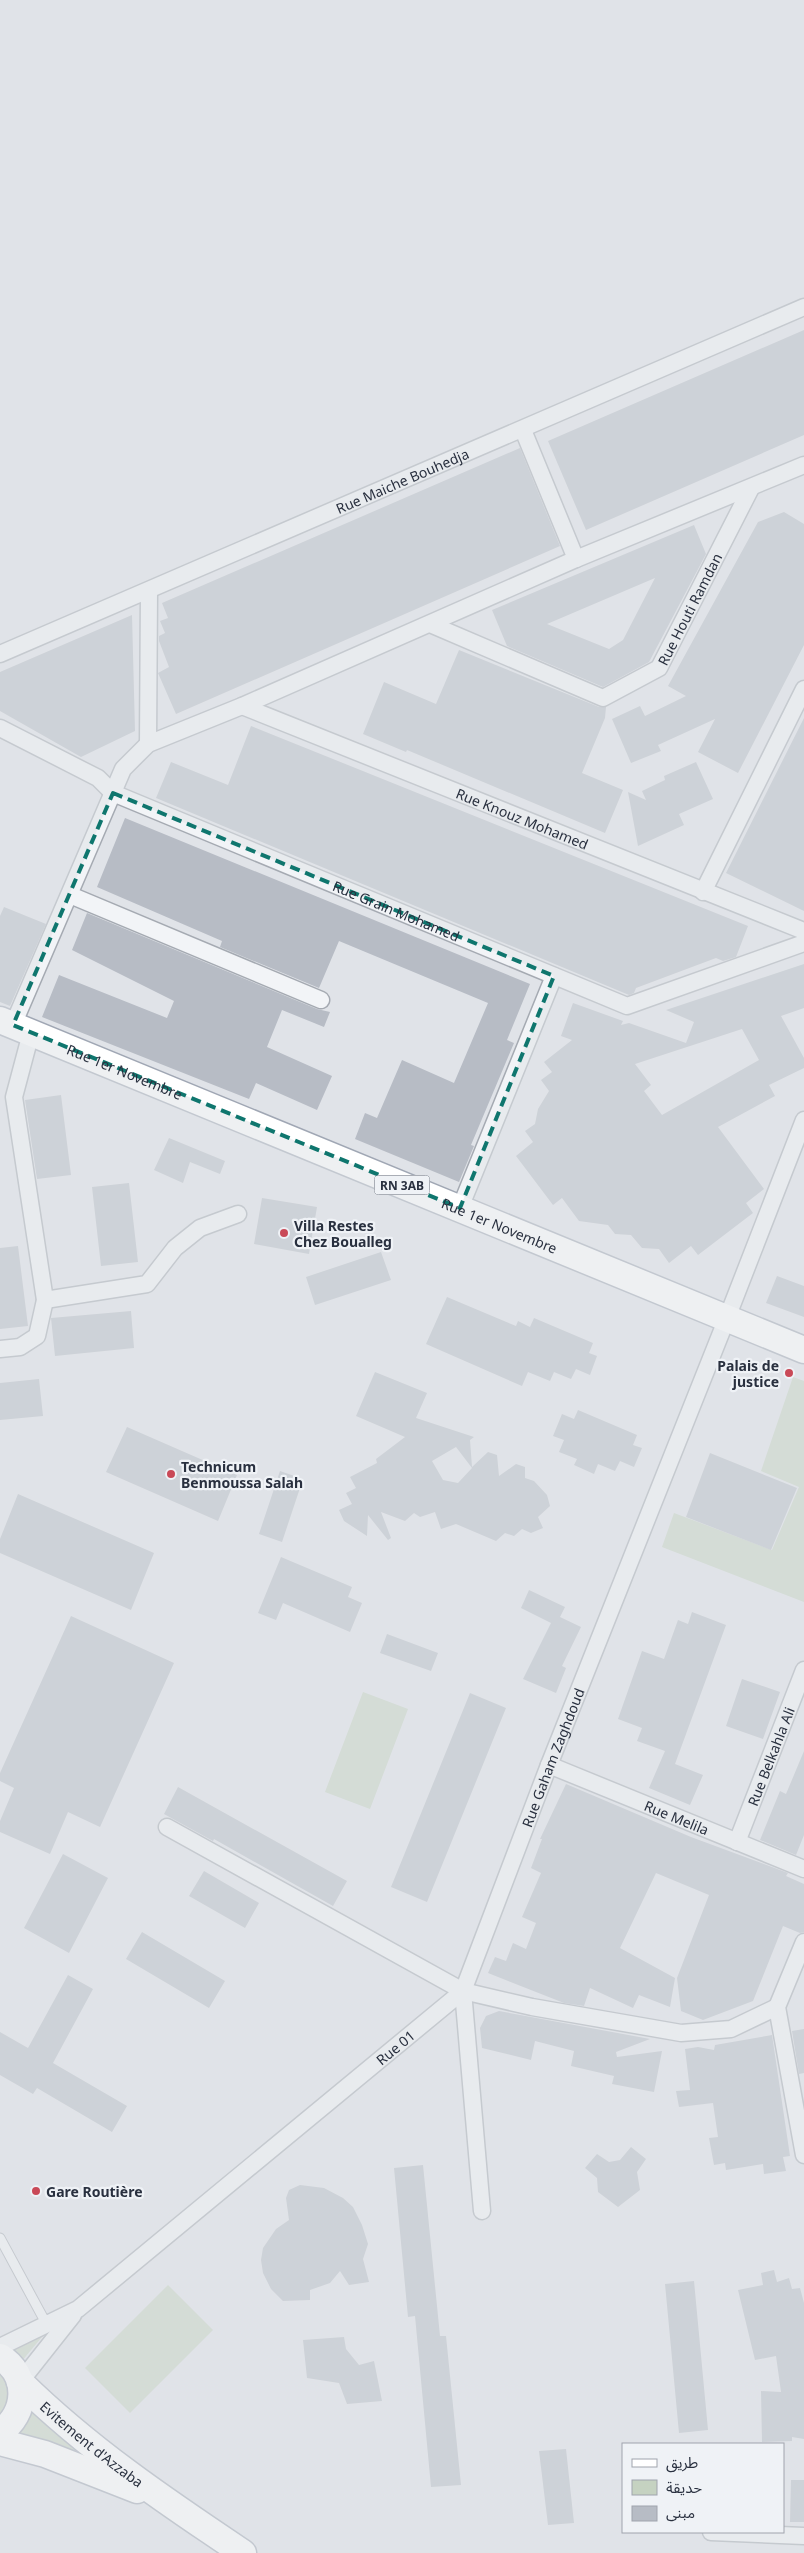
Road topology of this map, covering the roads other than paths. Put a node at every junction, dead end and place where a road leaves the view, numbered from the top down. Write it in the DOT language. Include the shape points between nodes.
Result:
graph roads {
  1 [pos="804,307"];
  2 [pos="523,430"];
  3 [pos="804,465"];
  4 [pos="751,488"];
  5 [pos="576,559"];
  6 [pos="150,591"];
  7 [pos="430,624"];
  8 [pos="0,654"];
  9 [pos="804,689"];
  10 [pos="242,706"];
  11 [pos="0,728"];
  12 [pos="148,744"];
  13 [pos="113,794"];
  14 [pos="703,892"];
  15 [pos="70,895"];
  16 [pos="804,931"];
  17 [pos="804,943"];
  18 [pos="554,976"];
  19 [pos="321,1000"];
  20 [pos="15,1026"];
  21 [pos="804,1120"];
  22 [pos="460,1208"];
  23 [pos="238,1214"];
  24 [pos="44,1300"];
  25 [pos="727,1318"];
  26 [pos="0,1349"];
  27 [pos="804,1350"];
  28 [pos="804,1670"];
  29 [pos="549,1765"];
  30 [pos="167,1827"];
  31 [pos="736,1842"];
  32 [pos="804,1869"];
  33 [pos="804,1942"];
  34 [pos="463,1991"];
  35 [pos="777,2007"];
  36 [pos="804,2155"];
  37 [pos="482,2211"];
  38 [pos="0,2238"];
  39 [pos="78,2309"];
  40 [pos="47,2325"];
  41 [pos="0,2347"];
  42 [pos="0,2358"];
  43 [pos="20,2382"];
  44 [pos="0,2432"];
  45 [pos="0,2442"];
  46 [pos="168,2503"];
  47 [pos="734,2533"];
  48 [pos="804,2536"];
  49 [pos="243,2553"];
  1 -- 2 [label="street, Rue Maiche Bouhedja"];
  2 -- 5 [label="street"];
  2 -- 6 [label="street, Rue Maiche Bouhedja"];
  3 -- 4 [label="street"];
  4 -- 5 [label="street"];
  4 -- 7 [label="street, Rue Houti Ramdan" via="658,668 603,698"];
  5 -- 7 [label="street"];
  6 -- 8 [label="street, Rue Maiche Bouhedja"];
  6 -- 12 [label="street"];
  7 -- 10 [label="street"];
  9 -- 14 [label="street"];
  10 -- 12 [label="street"];
  10 -- 14 [label="street, Rue Knouz Mohamed"];
  11 -- 13 [label="street, Rue Grain Mohamed" via="98,778"];
  12 -- 13 [label="street" via="123,769"];
  13 -- 15 [label="street"];
  13 -- 18 [label="street, Rue Grain Mohamed"];
  14 -- 16 [label="street, Rue Knouz Mohamed"];
  15 -- 19 [label="street"];
  15 -- 20 [label="street"];
  17 -- 18 [label="street, Rue Grain Mohamed" via="627,1006"];
  18 -- 22 [label="street"];
  20 -- 22 [label="main road, Rue 1er Novembre / RN 3AB"];
  20 -- 24 [label="street" via="14,1097"];
  21 -- 25 [label="street, Rue Gaham Zaghdoud"];
  22 -- 25 [label="main road, Rue 1er Novembre / RN 3AB"];
  23 -- 24 [label="street" via="200,1228 175,1248 147,1284"];
  24 -- 26 [label="street" via="37,1336 20,1347"];
  25 -- 27 [label="main road, Rue 1er Novembre / RN 3AB"];
  25 -- 29 [label="street, Rue Gaham Zaghdoud"];
  28 -- 31 [label="street, Rue Belkahla Ali"];
  29 -- 31 [label="street, Rue Melila"];
  29 -- 34 [label="street, Rue Gaham Zaghdoud"];
  30 -- 34 [label="street"];
  31 -- 32 [label="street, Rue Melila"];
  33 -- 35 [label="street"];
  34 -- 35 [label="street" via="532,2007 681,2033 731,2029"];
  34 -- 37 [label="street, Rue Gaham Zaghdoud"];
  34 -- 39 [label="street, Rue 01"];
  35 -- 36 [label="street"];
  38 -- 40 [label="lane"];
  39 -- 40 [label="street"];
  39 -- 43 [label="street"];
  40 -- 41 [label="street"];
  42 -- 43 [label="main road, Evitement d'Azzaba" via="11,2366"];
  43 -- 44 [label="main road" via="22,2395 18,2413"];
  43 -- 46 [label="main road, Evitement d'Azzaba" via="60,2421"];
  45 -- 46 [label="main road, Evitement d'Azzaba" via="45,2454"];
  46 -- 49 [label="main road, Evitement d'Azzaba"];
  47 -- 48 [label="street"];
}
